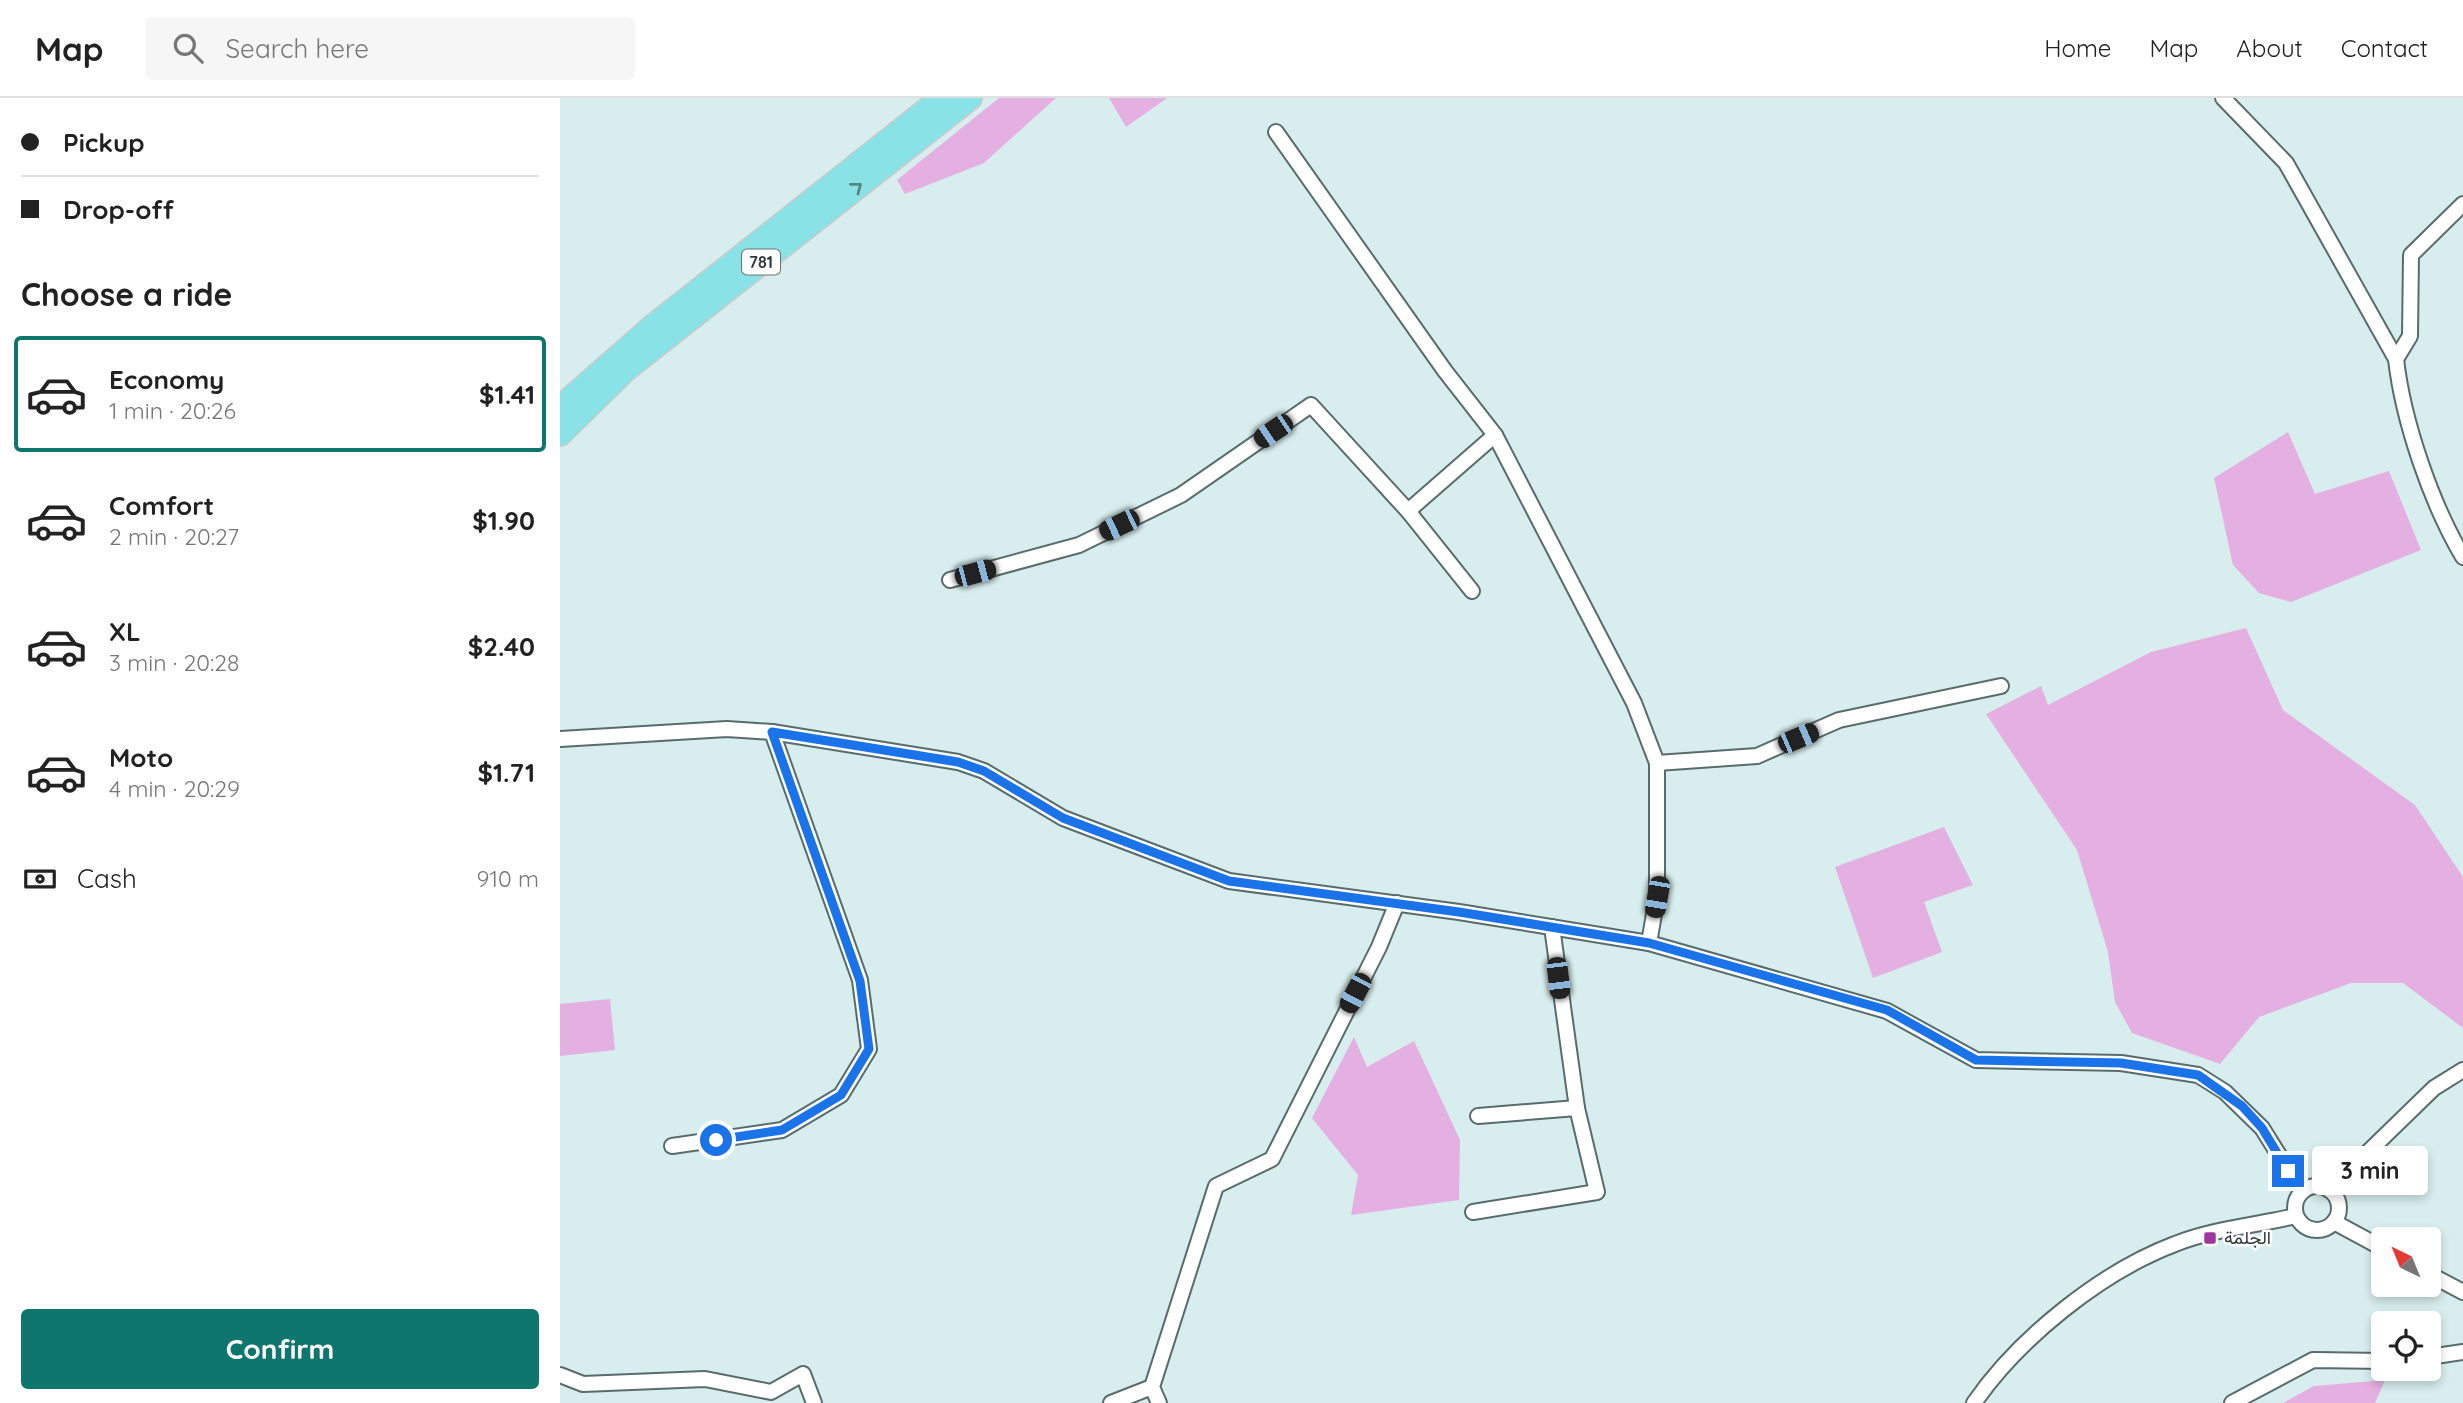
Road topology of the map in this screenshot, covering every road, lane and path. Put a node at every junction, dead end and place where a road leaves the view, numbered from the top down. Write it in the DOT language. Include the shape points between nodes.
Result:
graph roads {
  1 [pos="942,98"];
  2 [pos="970,98"];
  3 [pos="2223,98"];
  4 [pos="1276,132"];
  5 [pos="2463,204"];
  6 [pos="2396,359"];
  7 [pos="560,408"];
  8 [pos="560,434"];
  9 [pos="1495,435"];
  10 [pos="1408,511"];
  11 [pos="2463,557"];
  12 [pos="950,580"];
  13 [pos="1472,592"];
  14 [pos="2001,686"];
  15 [pos="772,732"];
  16 [pos="560,739"];
  17 [pos="1657,763"];
  18 [pos="1397,903"];
  19 [pos="1552,927"];
  20 [pos="1649,943"];
  21 [pos="2463,1070"];
  22 [pos="1577,1108"];
  23 [pos="1478,1116"];
  24 [pos="672,1146"];
  25 [pos="2329,1190"];
  26 [pos="2302,1192"];
  27 [pos="1473,1212"];
  28 [pos="2295,1216"];
  29 [pos="2334,1222"];
  30 [pos="2371,1242"];
  31 [pos="2441,1280"];
  32 [pos="2463,1292"];
  33 [pos="2463,1352"];
  34 [pos="2441,1355"];
  35 [pos="2371,1361"];
  36 [pos="560,1376"];
  37 [pos="1152,1387"];
  38 [pos="814,1403"];
  39 [pos="1111,1403"];
  40 [pos="1159,1403"];
  41 [pos="1974,1403"];
  42 [pos="2232,1403"];
  1 -- 7 [label="main road, 781" via="651,328"];
  8 -- 2 [label="main road, 781, one-way" via="625,370"];
  3 -- 6 [label="street" via="2286,163"];
  4 -- 9 [label="street"];
  5 -- 6 [label="street" via="2412,255 2410,336"];
  6 -- 11 [label="street" via="2400,391 2443,522"];
  9 -- 10 [label="street"];
  9 -- 17 [label="street" via="1634,703"];
  10 -- 12 [label="street" via="1311,405 1181,495 1079,545"];
  10 -- 13 [label="street"];
  14 -- 17 [label="street" via="1839,720 1756,756"];
  15 -- 16 [label="street" via="727,729"];
  15 -- 18 [label="street" via="958,762 984,771 1063,818 1229,881"];
  15 -- 24 [label="street" via="860,981 869,1049 841,1095 782,1130"];
  17 -- 20 [label="street" via="1657,897"];
  18 -- 19 [label="street"];
  18 -- 37 [label="street" via="1272,1159 1216,1186"];
  19 -- 20 [label="street"];
  19 -- 22 [label="street"];
  20 -- 26 [label="street" via="1887,1010 1976,1060 2121,1063 2198,1075 2225,1092 2262,1128"];
  21 -- 25 [label="street" via="2434,1088"];
  22 -- 23 [label="street"];
  22 -- 27 [label="street" via="1597,1192"];
  25 -- 26 [label="street" via="2315,1186"];
  25 -- 29 [label="street" via="2339,1209"];
  26 -- 28 [label="street" via="2295,1203"];
  28 -- 29 [label="street" via="2309,1230 2323,1230"];
  28 -- 41 [label="street" via="2176,1243 2122,1271 2045,1327 2012,1357"];
  29 -- 30 [label="street"];
  31 -- 32 [label="street"];
  33 -- 34 [label="street"];
  35 -- 42 [label="street" via="2314,1360"];
  36 -- 38 [label="street" via="583,1384 705,1380 771,1392 803,1374"];
  37 -- 39 [label="street"];
  37 -- 40 [label="street"];
}
